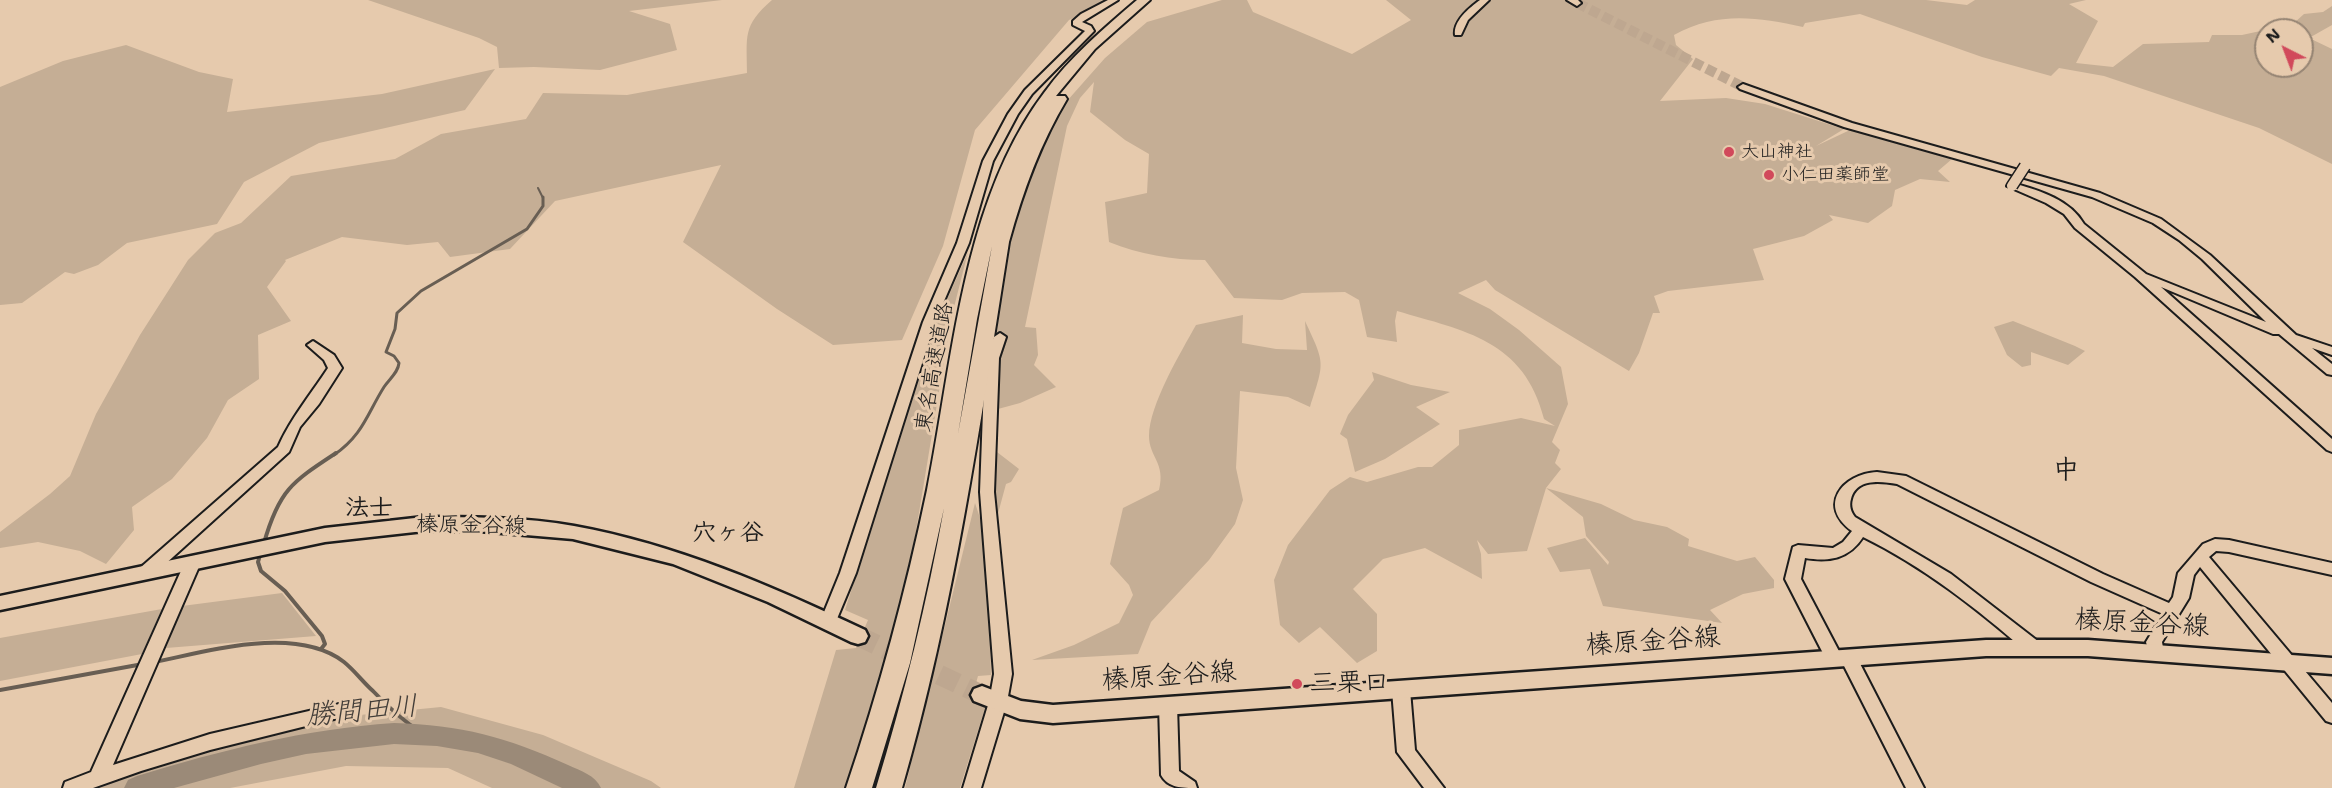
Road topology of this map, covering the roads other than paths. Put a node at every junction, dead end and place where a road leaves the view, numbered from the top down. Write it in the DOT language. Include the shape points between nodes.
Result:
graph roads {
  1 [pos="1114,0"];
  2 [pos="1144,0"];
  3 [pos="1160,0"];
  4 [pos="1485,0"];
  5 [pos="1458,33"];
  6 [pos="1743,87"];
  7 [pos="2025,166"];
  8 [pos="2139,274"];
  9 [pos="2286,334"];
  10 [pos="1000,337"];
  11 [pos="313,345"];
  12 [pos="2332,351"];
  13 [pos="2332,371"];
  14 [pos="2332,447"];
  15 [pos="1861,529"];
  16 [pos="2201,558"];
  17 [pos="193,562"];
  18 [pos="2332,569"];
  19 [pos="146,572"];
  20 [pos="0,603"];
  21 [pos="2173,612"];
  22 [pos="828,622"];
  23 [pos="858,636"];
  24 [pos="2033,647"];
  25 [pos="2156,653"];
  26 [pos="1841,658"];
  27 [pos="2288,662"];
  28 [pos="2332,666"];
  29 [pos="1401,690"];
  30 [pos="990,698"];
  31 [pos="1168,705"];
  32 [pos="352,708"];
  33 [pos="2332,716"];
  34 [pos="98,778"];
  35 [pos="72,788"];
  36 [pos="859,788"];
  37 [pos="889,788"];
  38 [pos="972,788"];
  39 [pos="1188,788"];
  40 [pos="1435,788"];
  41 [pos="1915,788"];
  1 -- 22 [label="street" via="1076,23 1090,31 1028,92 988,161 963,243 929,322 848,573"];
  2 -- 36 [label="highway, 東名高速道路" via="1088,48 1050,92 1012,156 996,198 970,304 913,603"];
  3 -- 37 [label="highway, 東名高速道路" via="1107,44 1065,92 1037,139 1010,209 989,302 945,568 910,718"];
  4 -- 5 [label="street" via="1466,16"];
  6 -- 9 [label="street" via="1848,125 2070,187 2157,221 2206,257"];
  7 -- 8 [label="street, bridge" via="2012,186 2064,209 2079,226"];
  8 -- 9 [label="street"];
  8 -- 14 [label="street"];
  9 -- 12 [label="street"];
  9 -- 13 [label="street"];
  10 -- 30 [label="street" via="992,358 987,492 1003,674"];
  11 -- 19 [label="street" via="329,358 334,368 294,426 284,449"];
  15 -- 21 [label="street" via="1846,517 1844,494 1857,481 1874,477 1901,480"];
  15 -- 24 [label="street" via="1921,561"];
  15 -- 26 [label="street" via="1850,546 1840,552 1798,551 1793,579"];
  16 -- 18 [label="street" via="2208,548 2229,546"];
  16 -- 21 [label="street" via="2186,573 2181,598"];
  16 -- 27 [label="street"];
  17 -- 19 [label="main road, 榛原金谷線"];
  17 -- 22 [label="main road, 榛原金谷線" via="374,528 424,524 532,527 573,532 678,558"];
  17 -- 34 [label="street"];
  19 -- 20 [label="main road, 榛原金谷線"];
  21 -- 25 [label="street" via="2154,642"];
  22 -- 23 [label="main road, 榛原金谷線"];
  24 -- 25 [label="main road, 榛原金谷線"];
  24 -- 26 [label="main road, 榛原金谷線"];
  25 -- 27 [label="main road, 榛原金谷線"];
  26 -- 29 [label="main road, 榛原金谷線"];
  26 -- 41 [label="street"];
  27 -- 28 [label="main road, 榛原金谷線"];
  27 -- 33 [label="street"];
  29 -- 31 [label="main road, 榛原金谷線"];
  29 -- 40 [label="street" via="1406,753"];
  30 -- 31 [label="main road, 榛原金谷線" via="1020,710 1053,714"];
  30 -- 38 [label="street"];
  31 -- 39 [label="street" via="1170,775"];
  32 -- 34 [label="street" via="168,753"];
  34 -- 35 [label="street"];
}
